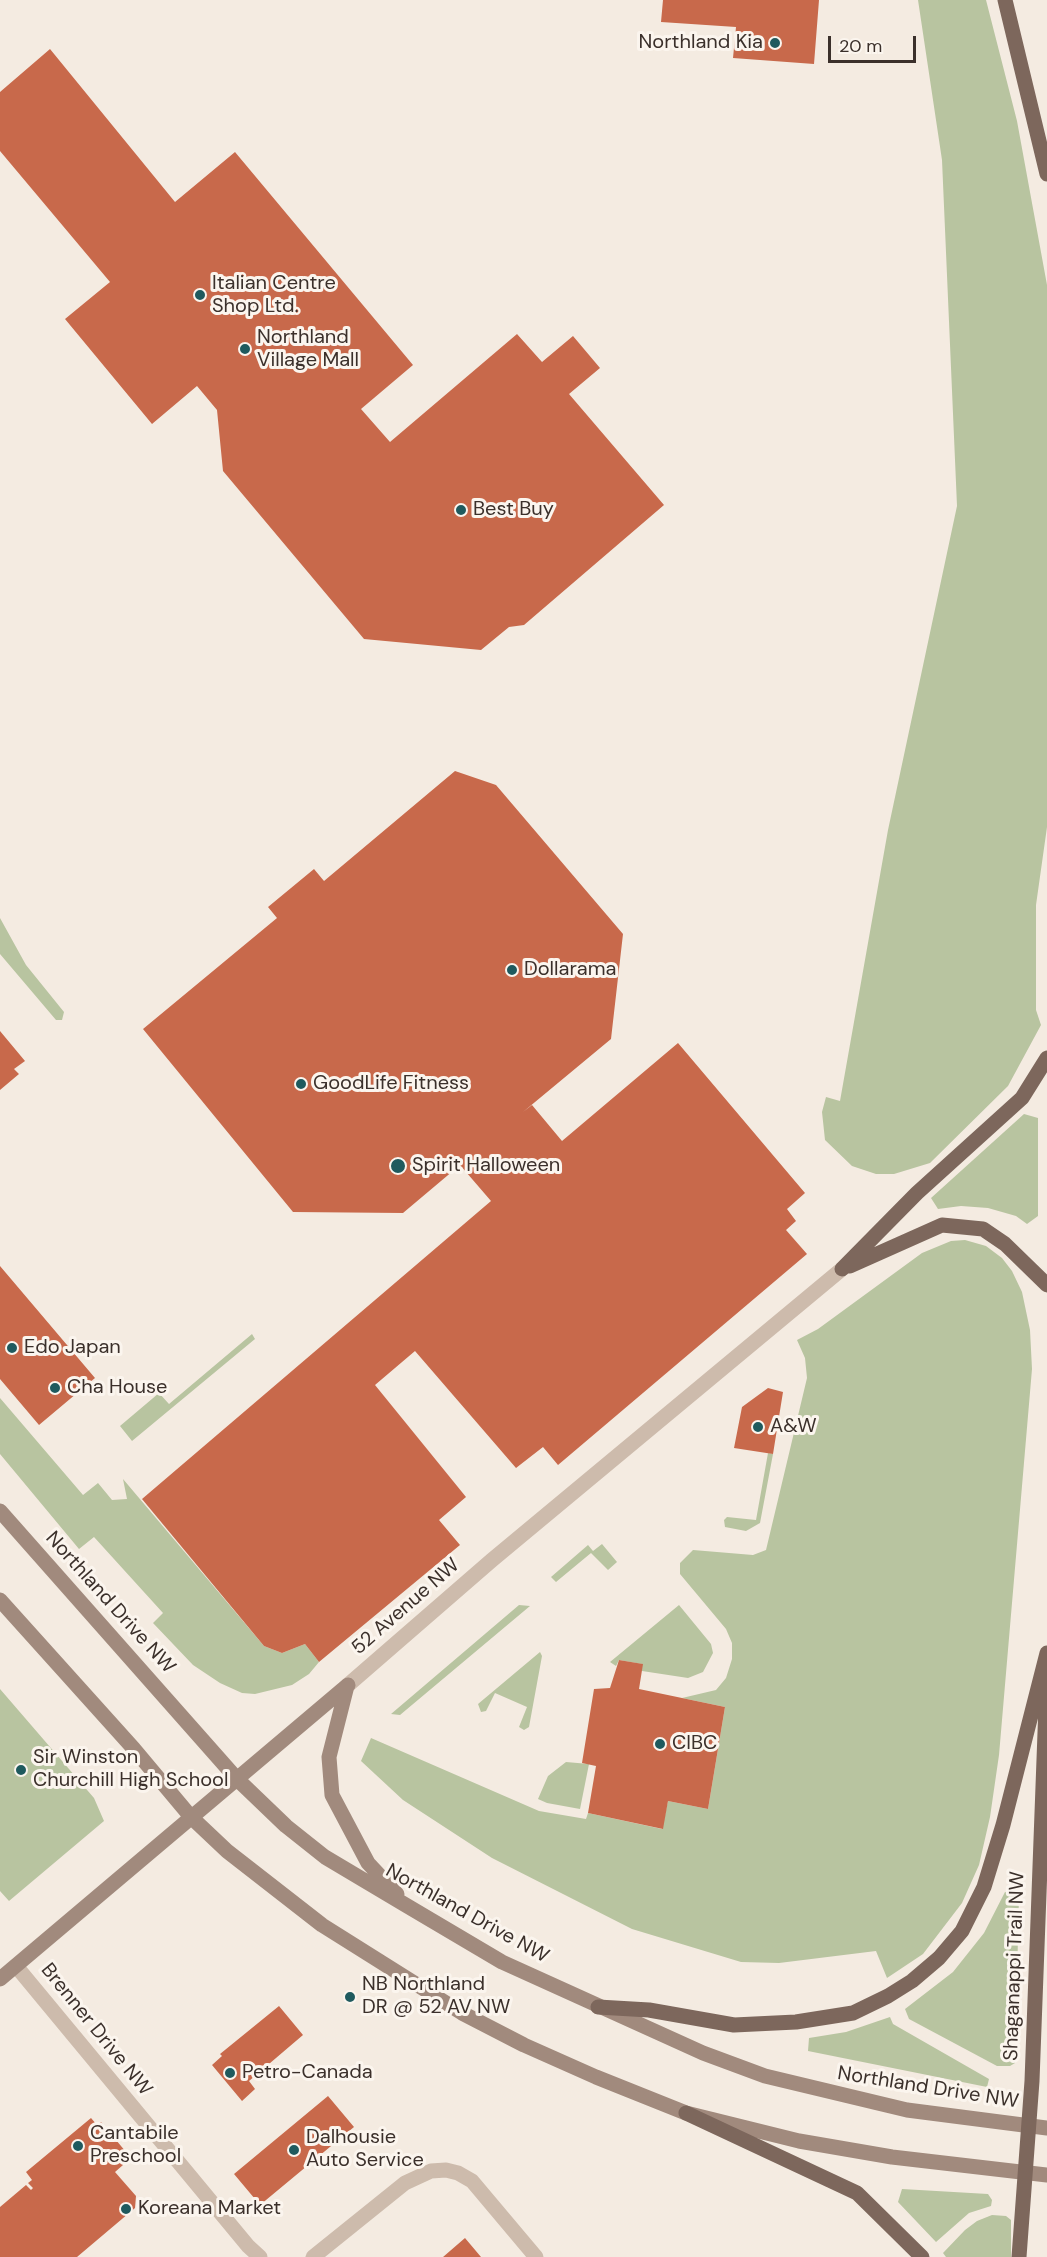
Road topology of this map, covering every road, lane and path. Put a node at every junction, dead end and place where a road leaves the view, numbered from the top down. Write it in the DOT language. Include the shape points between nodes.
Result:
graph roads {
  1 [pos="1005,0"];
  2 [pos="1047,174"];
  3 [pos="1047,1058"];
  4 [pos="842,1269"];
  5 [pos="1047,1285"];
  6 [pos="0,1511"];
  7 [pos="0,1600"];
  8 [pos="1047,1653"];
  9 [pos="1047,1676"];
  10 [pos="348,1685"];
  11 [pos="237,1779"];
  12 [pos="191,1817"];
  13 [pos="409,1907"];
  14 [pos="16,1966"];
  15 [pos="0,1979"];
  16 [pos="598,2007"];
  17 [pos="686,2113"];
  18 [pos="1029,2126"];
  19 [pos="1047,2128"];
  20 [pos="1024,2173"];
  21 [pos="1047,2175"];
  22 [pos="260,2257"];
  23 [pos="313,2257"];
  24 [pos="536,2257"];
  25 [pos="922,2257"];
  26 [pos="1019,2257"];
  1 -- 2 [label="main road"];
  3 -- 4 [label="main road" via="1022,1098 917,1193"];
  4 -- 5 [label="main road" via="942,1225 982,1230 1005,1244"];
  4 -- 10 [label="street, 52 Avenue NW"];
  6 -- 11 [label="street, Northland Drive NW"];
  7 -- 12 [label="street"];
  8 -- 16 [label="main road" via="1004,1825 984,1887 962,1931 912,1981 853,2013 796,2022 734,2025 649,2010"];
  9 -- 18 [label="main road, Shaganappi Trail NW"];
  10 -- 11 [label="street, 52 Avenue NW"];
  10 -- 13 [label="street" via="329,1757 332,1794 368,1863"];
  11 -- 12 [label="street, 52 Avenue NW"];
  11 -- 13 [label="street, Northland Drive NW" via="325,1857"];
  12 -- 14 [label="street, 52 Avenue NW"];
  12 -- 17 [label="street" via="227,1851 322,1925 432,1995 524,2045"];
  13 -- 16 [label="street, Northland Drive NW" via="502,1962"];
  14 -- 15 [label="street, 52 Avenue NW"];
  14 -- 22 [label="street, Brenner Drive NW"];
  16 -- 18 [label="street, Northland Drive NW" via="765,2076 906,2110"];
  17 -- 20 [label="street" via="800,2141"];
  17 -- 25 [label="main road" via="857,2193"];
  18 -- 19 [label="street, Northland Drive NW"];
  18 -- 20 [label="main road, Shaganappi Trail NW"];
  20 -- 21 [label="street"];
  20 -- 26 [label="main road, Shaganappi Trail NW"];
  23 -- 24 [label="street" via="405,2183 431,2171 446,2170 472,2181"];
}
